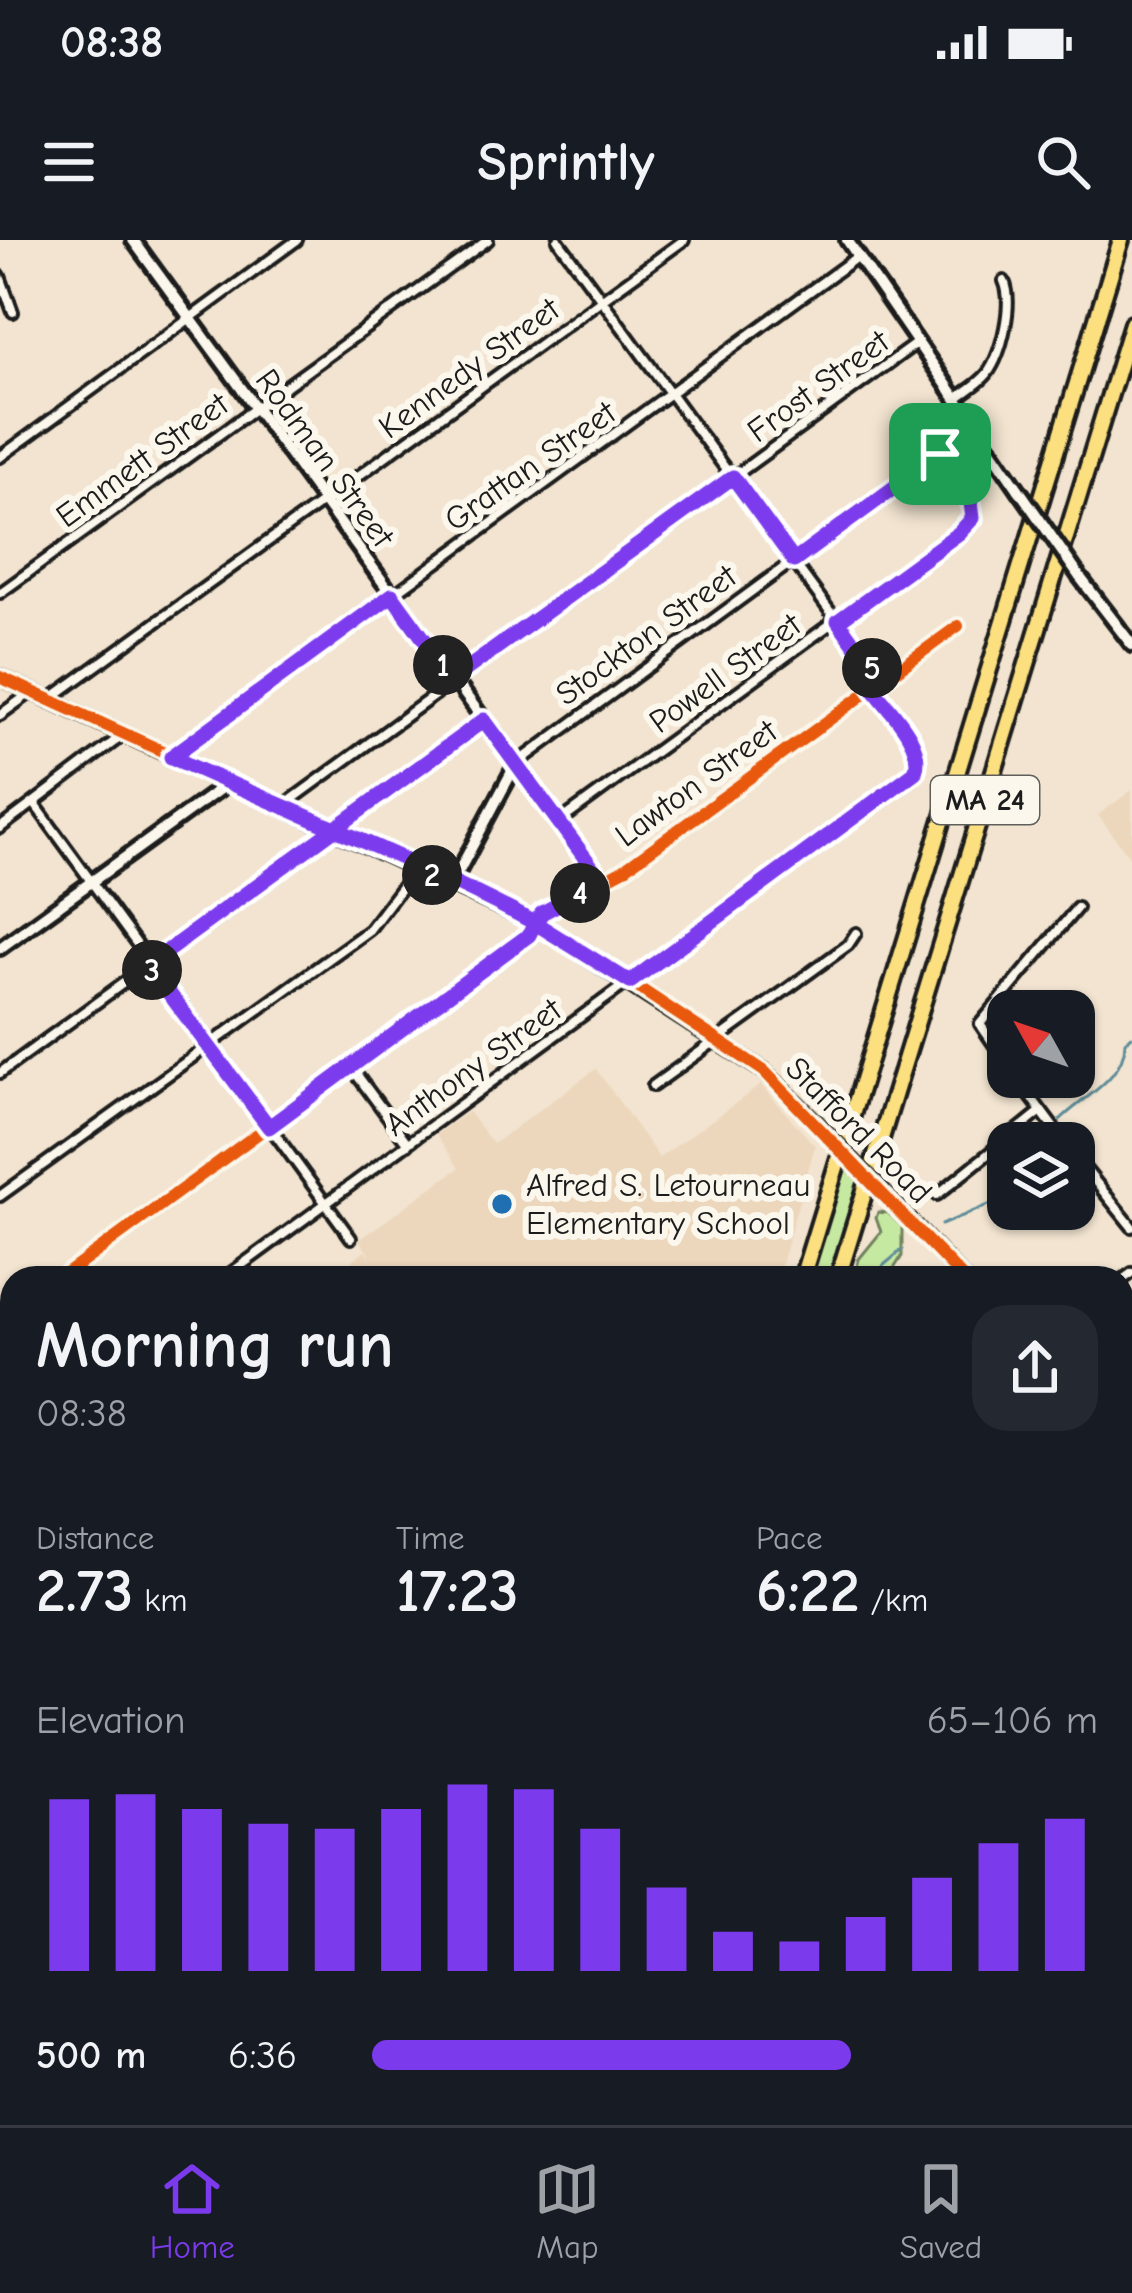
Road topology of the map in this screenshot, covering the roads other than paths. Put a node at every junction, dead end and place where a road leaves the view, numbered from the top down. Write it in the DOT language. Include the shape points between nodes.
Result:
graph roads {
  1 [pos="133,240"];
  2 [pos="488,240"];
  3 [pos="558,240"];
  4 [pos="684,240"];
  5 [pos="847,240"];
  6 [pos="1121,240"];
  7 [pos="292,242"];
  8 [pos="859,256"];
  9 [pos="0,276"];
  10 [pos="1004,281"];
  11 [pos="603,300"];
  12 [pos="13,313"];
  13 [pos="189,319"];
  14 [pos="1132,323"];
  15 [pos="918,343"];
  16 [pos="672,393"];
  17 [pos="956,398"];
  18 [pos="255,407"];
  19 [pos="976,427"];
  20 [pos="940,454"];
  21 [pos="0,457"];
  22 [pos="733,477"];
  23 [pos="325,500"];
  24 [pos="794,561"];
  25 [pos="0,593"];
  26 [pos="392,595"];
  27 [pos="838,621"];
  28 [pos="958,626"];
  29 [pos="1132,645"];
  30 [pos="0,676"];
  31 [pos="453,679"];
  32 [pos="877,684"];
  33 [pos="33,691"];
  34 [pos="48,701"];
  35 [pos="0,715"];
  36 [pos="484,720"];
  37 [pos="124,735"];
  38 [pos="171,757"];
  39 [pos="515,764"];
  40 [pos="228,783"];
  41 [pos="34,803"];
  42 [pos="281,807"];
  43 [pos="559,822"];
  44 [pos="0,828"];
  45 [pos="333,831"];
  46 [pos="416,868"];
  47 [pos="602,881"];
  48 [pos="90,883"];
  49 [pos="452,884"];
  50 [pos="1077,908"];
  51 [pos="535,923"];
  52 [pos="856,933"];
  53 [pos="0,948"];
  54 [pos="148,965"];
  55 [pos="630,982"];
  56 [pos="1008,990"];
  57 [pos="717,1040"];
  58 [pos="208,1046"];
  59 [pos="351,1066"];
  60 [pos="0,1073"];
  61 [pos="653,1086"];
  62 [pos="1030,1098"];
  63 [pos="1040,1112"];
  64 [pos="1048,1122"];
  65 [pos="269,1127"];
  66 [pos="408,1144"];
  67 [pos="1095,1181"];
  68 [pos="938,1195"];
  69 [pos="0,1196"];
  70 [pos="326,1204"];
  71 [pos="1132,1227"];
  72 [pos="351,1238"];
  73 [pos="78,1266"];
  74 [pos="241,1266"];
  75 [pos="806,1266"];
  76 [pos="842,1266"];
  77 [pos="952,1266"];
  1 -- 13 [label="street, Rodman Street"];
  2 -- 18 [label="street, Emmett Street"];
  3 -- 11 [label="street"];
  4 -- 11 [label="street, Kennedy Street"];
  5 -- 8 [label="street"];
  6 -- 75 [label="highway, MA 24"];
  7 -- 13 [label="street"];
  8 -- 15 [label="street"];
  8 -- 16 [label="street, Grattan Street"];
  9 -- 12 [label="street"];
  10 -- 17 [label="street" via="1010,306 992,366"];
  11 -- 16 [label="street"];
  11 -- 23 [label="street, Kennedy Street"];
  13 -- 18 [label="street, Rodman Street"];
  13 -- 21 [label="street"];
  14 -- 76 [label="highway, MA 24"];
  15 -- 17 [label="street"];
  15 -- 22 [label="street, Frost Street"];
  16 -- 22 [label="street"];
  16 -- 26 [label="street, Grattan Street"];
  17 -- 19 [label="street"];
  18 -- 23 [label="street, Rodman Street"];
  18 -- 25 [label="street, Emmett Street"];
  19 -- 20 [label="street, Stockton Street"];
  19 -- 29 [label="street, bridge"];
  20 -- 24 [label="street, Stockton Street"];
  20 -- 27 [label="street, Powell Street" via="973,518"];
  22 -- 24 [label="street"];
  22 -- 31 [label="street, Frost Street"];
  23 -- 26 [label="street, Rodman Street"];
  23 -- 34 [label="street, Kennedy Street"];
  24 -- 27 [label="street"];
  24 -- 39 [label="street, Stockton Street"];
  26 -- 31 [label="street, Rodman Street"];
  26 -- 38 [label="street, Grattan Street"];
  27 -- 32 [label="street"];
  27 -- 43 [label="street, Powell Street"];
  28 -- 32 [label="street, Lawton Street"];
  30 -- 33 [label="street, Stafford Road"];
  31 -- 36 [label="street, Rodman Street"];
  31 -- 42 [label="street, Frost Street"];
  32 -- 47 [label="street, Lawton Street"];
  32 -- 55 [label="street, Anthony Street" via="914,745 915,772"];
  33 -- 34 [label="street, Stafford Road"];
  33 -- 35 [label="street"];
  34 -- 37 [label="street, Stafford Road"];
  36 -- 39 [label="street, Rodman Street"];
  36 -- 45 [label="street"];
  37 -- 38 [label="street, Stafford Road"];
  37 -- 41 [label="street"];
  38 -- 40 [label="street, Stafford Road"];
  39 -- 43 [label="street, Rodman Street"];
  39 -- 49 [label="street, Stockton Street"];
  40 -- 42 [label="street, Stafford Road"];
  40 -- 48 [label="street"];
  41 -- 44 [label="street"];
  41 -- 48 [label="street"];
  42 -- 45 [label="street, Stafford Road"];
  43 -- 47 [label="street, Rodman Street"];
  45 -- 46 [label="street, Stafford Road"];
  45 -- 54 [label="street"];
  46 -- 49 [label="street, Stafford Road"];
  46 -- 58 [label="street" via="369,930"];
  47 -- 51 [label="street, Lawton Street"];
  48 -- 53 [label="street"];
  48 -- 54 [label="street"];
  49 -- 51 [label="street, Stafford Road"];
  50 -- 56 [label="street"];
  51 -- 55 [label="street, Stafford Road"];
  51 -- 59 [label="street, Lawton Street"];
  52 -- 57 [label="street"];
  54 -- 58 [label="street"];
  54 -- 60 [label="street"];
  55 -- 57 [label="street, Stafford Road"];
  55 -- 66 [label="street, Anthony Street"];
  57 -- 61 [label="street"];
  57 -- 77 [label="street, Stafford Road, bridge" via="764,1071"];
  58 -- 65 [label="street"];
  58 -- 69 [label="street"];
  59 -- 65 [label="street, Lawton Street"];
  59 -- 66 [label="street"];
  62 -- 63 [label="street"];
  63 -- 64 [label="street"];
  63 -- 68 [label="street"];
  65 -- 70 [label="street"];
  65 -- 73 [label="street, Lawton Street"];
  66 -- 70 [label="street, Anthony Street"];
  67 -- 71 [label="street"];
  70 -- 72 [label="street"];
  70 -- 74 [label="street, Anthony Street"];
}
